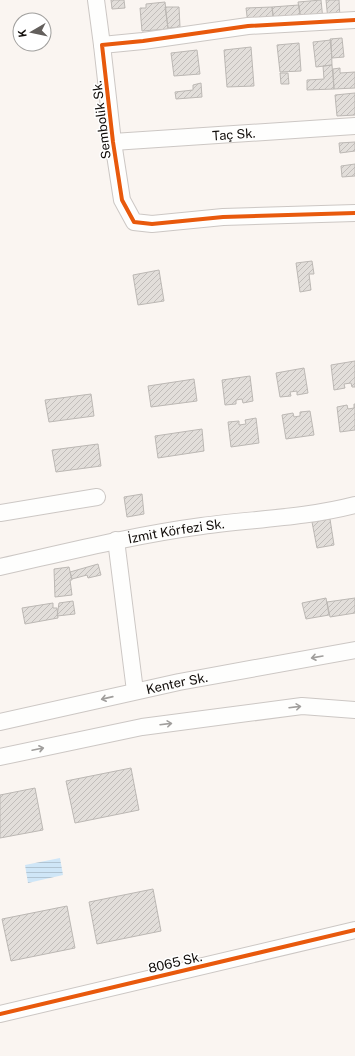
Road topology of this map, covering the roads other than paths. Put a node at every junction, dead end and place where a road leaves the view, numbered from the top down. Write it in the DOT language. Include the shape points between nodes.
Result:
graph roads {
  1 [pos="96,0"];
  2 [pos="355,20"];
  3 [pos="102,45"];
  4 [pos="355,126"];
  5 [pos="113,142"];
  6 [pos="355,213"];
  7 [pos="97,497"];
  8 [pos="355,505"];
  9 [pos="0,513"];
  10 [pos="116,540"];
  11 [pos="0,567"];
  12 [pos="355,650"];
  13 [pos="135,692"];
  14 [pos="355,710"];
  15 [pos="0,722"];
  16 [pos="0,757"];
  17 [pos="355,930"];
  18 [pos="0,1014"];
  1 -- 3 [label="street, Sembolik Sk."];
  2 -- 3 [label="street" via="248,26"];
  3 -- 5 [label="street, Sembolik Sk."];
  4 -- 5 [label="street, Taç Sk."];
  5 -- 6 [label="street, Sembolik Sk." via="122,200 134,222 152,224 223,217"];
  7 -- 9 [label="street"];
  8 -- 10 [label="street, İzmit Körfezi Sk." via="328,512 202,526"];
  10 -- 11 [label="street, İzmit Körfezi Sk."];
  10 -- 13 [label="street"];
  12 -- 13 [label="street, Kenter Sk., one-way"];
  13 -- 15 [label="street, Kenter Sk., one-way"];
  16 -- 14 [label="street, one-way" via="150,726 302,706"];
  17 -- 18 [label="street, 8065 Sk."];
}
